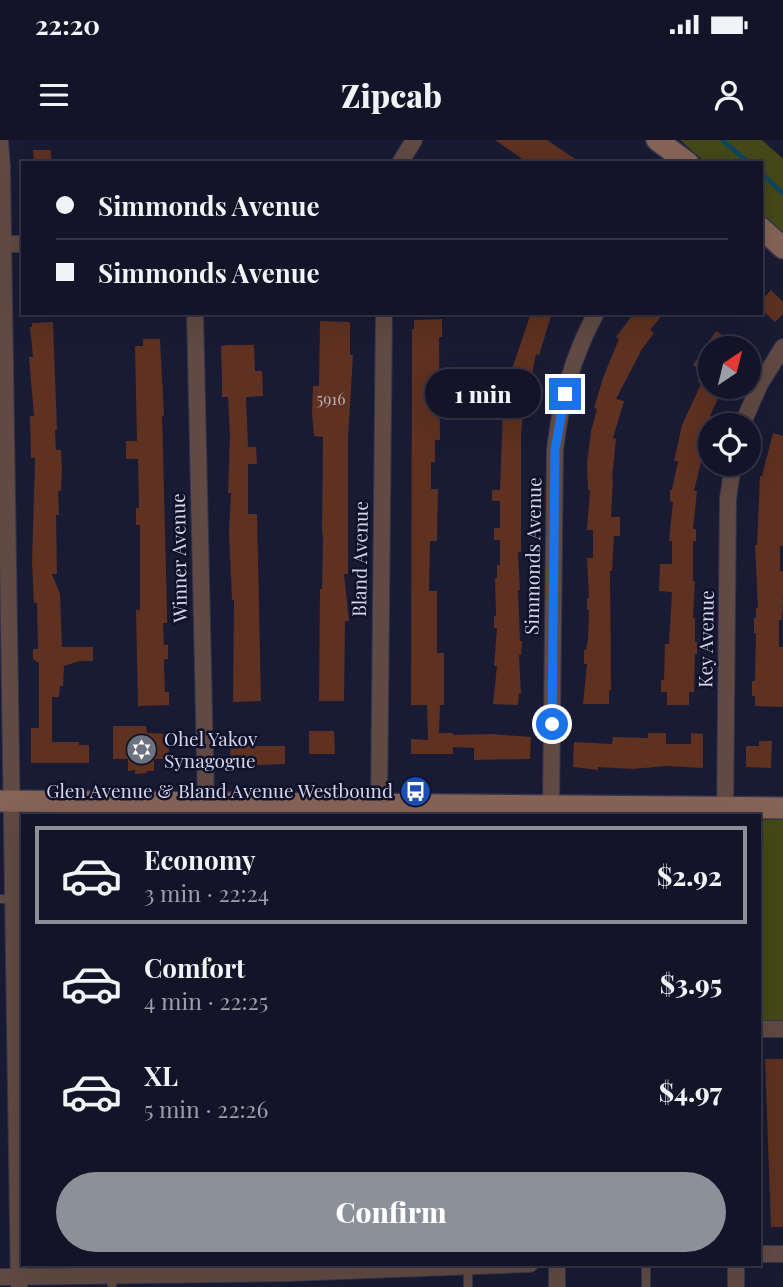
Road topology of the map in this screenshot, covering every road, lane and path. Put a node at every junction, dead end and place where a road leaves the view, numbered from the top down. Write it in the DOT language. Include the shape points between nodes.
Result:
graph roads {
  1 [pos="414,140"];
  2 [pos="657,140"];
  3 [pos="0,143"];
  4 [pos="401,161"];
  5 [pos="685,161"];
  6 [pos="763,230"];
  7 [pos="2,244"];
  8 [pos="21,244"];
  9 [pos="783,248"];
  10 [pos="195,315"];
  11 [pos="384,315"];
  12 [pos="595,315"];
  13 [pos="783,347"];
  14 [pos="747,413"];
  15 [pos="2,421"];
  16 [pos="731,476"];
  17 [pos="4,594"];
  18 [pos="5,801"];
  19 [pos="379,805"];
  20 [pos="196,806"];
  21 [pos="551,807"];
  22 [pos="783,808"];
  23 [pos="725,811"];
  24 [pos="12,899"];
  25 [pos="761,1029"];
  26 [pos="783,1029"];
  27 [pos="761,1254"];
  28 [pos="783,1254"];
  29 [pos="458,1266"];
  30 [pos="468,1266"];
  31 [pos="557,1266"];
  32 [pos="646,1266"];
  33 [pos="736,1266"];
  34 [pos="378,1274"];
  35 [pos="111,1275"];
  36 [pos="198,1275"];
  37 [pos="0,1277"];
  38 [pos="18,1281"];
  39 [pos="468,1287"];
  40 [pos="557,1287"];
  41 [pos="646,1287"];
  42 [pos="736,1287"];
  1 -- 4 [label="street"];
  2 -- 5 [label="street"];
  3 -- 7 [label="street"];
  6 -- 9 [label="street"];
  7 -- 8 [label="street"];
  7 -- 15 [label="street"];
  10 -- 20 [label="street, Winner Avenue"];
  11 -- 19 [label="street, Bland Avenue"];
  12 -- 21 [label="street, Simmonds Avenue" via="571,368 555,450"];
  13 -- 14 [label="street"];
  15 -- 17 [label="street"];
  16 -- 23 [label="street, Key Avenue"];
  17 -- 18 [label="street"];
  18 -- 20 [label="street"];
  18 -- 24 [label="street"];
  19 -- 20 [label="street"];
  19 -- 21 [label="street"];
  21 -- 23 [label="street"];
  22 -- 23 [label="street"];
  24 -- 38 [label="street"];
  25 -- 26 [label="street"];
  27 -- 28 [label="street"];
  29 -- 34 [label="street"];
  30 -- 39 [label="lane"];
  31 -- 40 [label="street"];
  32 -- 41 [label="lane"];
  33 -- 42 [label="street"];
  34 -- 36 [label="street"];
  35 -- 36 [label="street"];
  35 -- 38 [label="street"];
  37 -- 38 [label="street"];
}
